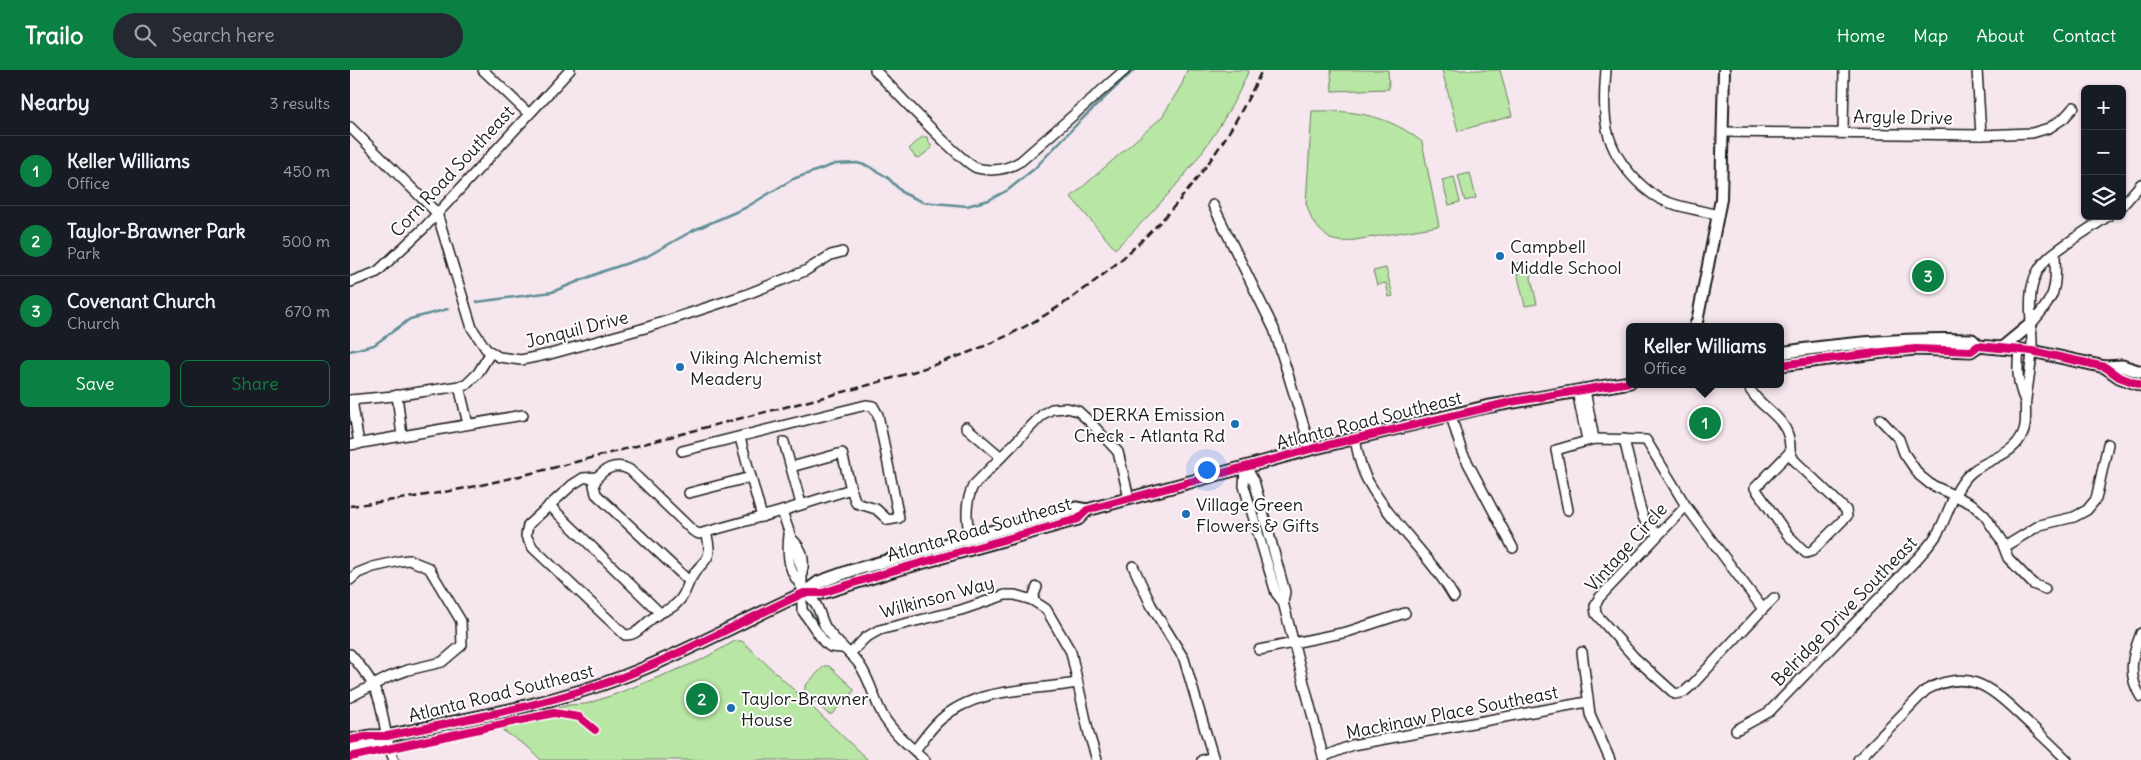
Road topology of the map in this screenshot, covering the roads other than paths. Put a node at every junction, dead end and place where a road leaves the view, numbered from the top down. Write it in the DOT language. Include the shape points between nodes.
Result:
graph roads {
  1 [pos="483,70"];
  2 [pos="570,70"];
  3 [pos="875,70"];
  4 [pos="1125,70"];
  5 [pos="1606,70"];
  6 [pos="1724,70"];
  7 [pos="1844,70"];
  8 [pos="1976,70"];
  9 [pos="2074,108"];
  10 [pos="528,113"];
  11 [pos="350,126"];
  12 [pos="1724,132"];
  13 [pos="1843,133"];
  14 [pos="1981,135"];
  15 [pos="2141,184"];
  16 [pos="2126,201"];
  17 [pos="1213,204"];
  18 [pos="437,213"];
  19 [pos="1718,215"];
  20 [pos="2102,220"];
  21 [pos="842,252"];
  22 [pos="2055,253"];
  23 [pos="350,282"];
  24 [pos="1697,323"];
  25 [pos="2031,324"];
  26 [pos="1978,346"];
  27 [pos="2002,348"];
  28 [pos="2019,350"];
  29 [pos="2032,351"];
  30 [pos="491,352"];
  31 [pos="1784,352"];
  32 [pos="1784,364"];
  33 [pos="2105,367"];
  34 [pos="2141,372"];
  35 [pos="1626,383"];
  36 [pos="2141,384"];
  37 [pos="459,386"];
  38 [pos="1750,388"];
  39 [pos="1581,390"];
  40 [pos="397,395"];
  41 [pos="351,400"];
  42 [pos="2025,401"];
  43 [pos="523,415"];
  44 [pos="1451,416"];
  45 [pos="1880,419"];
  46 [pos="468,424"];
  47 [pos="966,428"];
  48 [pos="402,436"];
  49 [pos="740,438"];
  50 [pos="1355,439"];
  51 [pos="1624,439"];
  52 [pos="1591,440"];
  53 [pos="784,442"];
  54 [pos="2108,444"];
  55 [pos="354,445"];
  56 [pos="1311,449"];
  57 [pos="682,451"];
  58 [pos="1790,452"];
  59 [pos="1001,457"];
  60 [pos="791,467"];
  61 [pos="1246,467"];
  62 [pos="597,477"];
  63 [pos="751,478"];
  64 [pos="851,489"];
  65 [pos="689,493"];
  66 [pos="1955,496"];
  67 [pos="1129,498"];
  68 [pos="801,504"];
  69 [pos="549,505"];
  70 [pos="1686,506"];
  71 [pos="1087,510"];
  72 [pos="1568,510"];
  73 [pos="782,511"];
  74 [pos="762,517"];
  75 [pos="706,532"];
  76 [pos="789,535"];
  77 [pos="1658,535"];
  78 [pos="970,537"];
  79 [pos="2004,547"];
  80 [pos="1513,548"];
  81 [pos="1133,566"];
  82 [pos="350,580"];
  83 [pos="689,581"];
  84 [pos="1037,587"];
  85 [pos="2045,589"];
  86 [pos="804,592"];
  87 [pos="1454,597"];
  88 [pos="1774,598"];
  89 [pos="1032,600"];
  90 [pos="1763,609"];
  91 [pos="660,613"];
  92 [pos="1405,613"];
  93 [pos="2141,633"];
  94 [pos="1294,643"];
  95 [pos="842,648"];
  96 [pos="1260,650"];
  97 [pos="1582,652"];
  98 [pos="350,654"];
  99 [pos="850,654"];
  100 [pos="1077,683"];
  101 [pos="374,685"];
  102 [pos="350,697"];
  103 [pos="2141,697"];
  104 [pos="1587,702"];
  105 [pos="1736,730"];
  106 [pos="387,736"];
  107 [pos="350,740"];
  108 [pos="350,750"];
  109 [pos="915,750"];
  110 [pos="1324,758"];
  111 [pos="1213,759"];
  112 [pos="394,760"];
  113 [pos="925,760"];
  114 [pos="1098,760"];
  115 [pos="1202,760"];
  116 [pos="1610,760"];
  117 [pos="1858,760"];
  118 [pos="2067,760"];
  1 -- 10 [label="street"];
  2 -- 10 [label="street, Corn Road Southeast"];
  3 -- 4 [label="street" via="975,168 1000,169 1021,162"];
  5 -- 19 [label="street" via="1604,103 1607,130 1621,164 1659,198"];
  6 -- 12 [label="street"];
  7 -- 13 [label="street"];
  8 -- 14 [label="street"];
  9 -- 14 [label="street, Argyle Drive" via="2049,128 2032,133"];
  10 -- 18 [label="street, Corn Road Southeast"];
  11 -- 18 [label="street"];
  12 -- 13 [label="street, Argyle Drive"];
  12 -- 19 [label="street"];
  13 -- 14 [label="street, Argyle Drive"];
  15 -- 16 [label="street"];
  17 -- 56 [label="street" via="1274,329"];
  18 -- 23 [label="street, Corn Road Southeast" via="378,272"];
  18 -- 30 [label="street" via="472,328 478,340"];
  19 -- 24 [label="street"];
  20 -- 22 [label="street, Belridge Drive Southeast"];
  21 -- 30 [label="street, Jonquil Drive" via="745,295 645,328 521,360 499,357"];
  22 -- 25 [label="street, Belridge Drive Southeast" via="2044,263 2034,281 2029,302"];
  22 -- 25 [label="street" via="2057,276 2054,294"];
  25 -- 27 [label="main road"];
  25 -- 29 [label="street, Belridge Drive Southeast"];
  26 -- 27 [label="main road"];
  26 -- 31 [label="main road" via="1972,340 1918,338"];
  26 -- 32 [label="main road" via="1971,351 1916,349"];
  27 -- 28 [label="main road"];
  28 -- 29 [label="main road"];
  28 -- 42 [label="street, Belridge Drive Southeast" via="2016,371"];
  29 -- 33 [label="main road"];
  29 -- 42 [label="street, Belridge Drive Southeast"];
  30 -- 37 [label="street" via="471,381"];
  33 -- 34 [label="main road" via="2122,366"];
  33 -- 36 [label="main road" via="2119,377"];
  35 -- 39 [label="main road, Atlanta Road Southeast"];
  37 -- 40 [label="street"];
  37 -- 46 [label="street"];
  38 -- 58 [label="street" via="1787,429"];
  39 -- 44 [label="main road, Atlanta Road Southeast"];
  39 -- 52 [label="street"];
  40 -- 41 [label="street"];
  40 -- 48 [label="street"];
  41 -- 55 [label="street"];
  42 -- 66 [label="street, Belridge Drive Southeast" via="2026,423 2016,444 2001,457 1974,471"];
  43 -- 46 [label="street"];
  44 -- 50 [label="main road, Atlanta Road Southeast"];
  44 -- 80 [label="street" via="1462,452"];
  45 -- 66 [label="street" via="1899,439 1904,454 1919,475"];
  46 -- 48 [label="street"];
  47 -- 59 [label="street"];
  48 -- 55 [label="street"];
  49 -- 57 [label="street"];
  49 -- 63 [label="street"];
  49 -- 64 [label="street" via="873,406 878,415 899,518 888,520 876,509 856,503"];
  50 -- 56 [label="main road, Atlanta Road Southeast"];
  50 -- 87 [label="street" via="1368,482 1430,560"];
  51 -- 52 [label="street, Vintage Circle"];
  51 -- 70 [label="street, Vintage Circle" via="1646,440"];
  51 -- 77 [label="street" via="1644,519"];
  52 -- 72 [label="street, Vintage Circle" via="1556,450"];
  53 -- 60 [label="street"];
  54 -- 79 [label="street" via="2096,499 2087,510 2074,517 2040,525"];
  56 -- 61 [label="main road, Atlanta Road Southeast"];
  58 -- 58 [label="street" via="1794,460 1846,510 1847,516 1806,554 1787,534 1755,488"];
  59 -- 67 [label="street" via="1052,409 1078,411 1118,452"];
  59 -- 78 [label="street" via="968,495 966,507"];
  60 -- 64 [label="street" via="842,453"];
  60 -- 68 [label="street"];
  61 -- 67 [label="main road, Atlanta Road Southeast"];
  61 -- 94 [label="street" via="1244,486"];
  62 -- 69 [label="street" via="589,476 577,482"];
  62 -- 75 [label="street" via="611,468 630,470 693,531"];
  62 -- 83 [label="street" via="594,485 596,494"];
  63 -- 65 [label="street"];
  63 -- 74 [label="street"];
  64 -- 68 [label="street"];
  66 -- 79 [label="street" via="1972,504 1985,516"];
  66 -- 105 [label="street, Belridge Drive Southeast" via="1935,538 1917,559 1769,712"];
  67 -- 71 [label="main road, Atlanta Road Southeast"];
  68 -- 73 [label="street"];
  69 -- 91 [label="street"];
  69 -- 91 [label="street" via="526,528 527,540 533,548 625,635 637,632"];
  70 -- 77 [label="street, Vintage Circle"];
  70 -- 90 [label="street, Vintage Circle"];
  71 -- 78 [label="main road, Atlanta Road Southeast" via="1076,508"];
  71 -- 86 [label="main road, Atlanta Road Southeast" via="1078,519 822,593"];
  73 -- 74 [label="street"];
  73 -- 76 [label="street"];
  74 -- 75 [label="street"];
  75 -- 83 [label="street" via="710,547 708,557"];
  76 -- 86 [label="street" via="802,570"];
  76 -- 86 [label="street" via="787,554 793,574"];
  77 -- 90 [label="street, Vintage Circle" via="1595,606 1596,614 1604,625 1666,688 1675,694 1684,692"];
  78 -- 86 [label="main road, Atlanta Road Southeast" via="850,571 819,582"];
  79 -- 85 [label="street" via="2008,558 2033,584"];
  81 -- 111 [label="street" via="1184,659"];
  82 -- 101 [label="street" via="358,573 400,561 418,563 429,568 461,620 462,645 446,659 408,670"];
  83 -- 91 [label="street" via="681,599"];
  84 -- 89 [label="street"];
  86 -- 95 [label="street" via="816,605 825,627"];
  86 -- 95 [label="street" via="802,610 818,636 831,648"];
  86 -- 106 [label="main road, Atlanta Road Southeast" via="684,651 600,685 542,702"];
  88 -- 90 [label="street, Vintage Circle"];
  89 -- 99 [label="street, Wilkinson Way" via="1005,595 961,610 879,630 865,638"];
  89 -- 100 [label="street, Wilkinson Way" via="1046,609 1058,628 1070,652"];
  92 -- 94 [label="street" via="1347,632"];
  93 -- 103 [label="street" via="2131,672"];
  94 -- 96 [label="street"];
  94 -- 110 [label="street"];
  95 -- 99 [label="street"];
  97 -- 104 [label="street"];
  98 -- 101 [label="street"];
  99 -- 109 [label="street" via="860,665 885,719"];
  100 -- 109 [label="street" via="980,697 963,704 940,721"];
  100 -- 114 [label="street, Wilkinson Way"];
  101 -- 102 [label="street"];
  101 -- 106 [label="street"];
  104 -- 110 [label="street, Mackinaw Place Southeast" via="1352,745"];
  104 -- 116 [label="street" via="1593,724"];
  106 -- 107 [label="main road, Atlanta Road Southeast"];
  106 -- 108 [label="main road, Atlanta Road Southeast" via="372,745"];
  106 -- 112 [label="street"];
  109 -- 113 [label="street"];
  111 -- 115 [label="street"];
  117 -- 118 [label="street" via="1926,690 1937,684 1959,680 1973,681 1995,692"];
}
